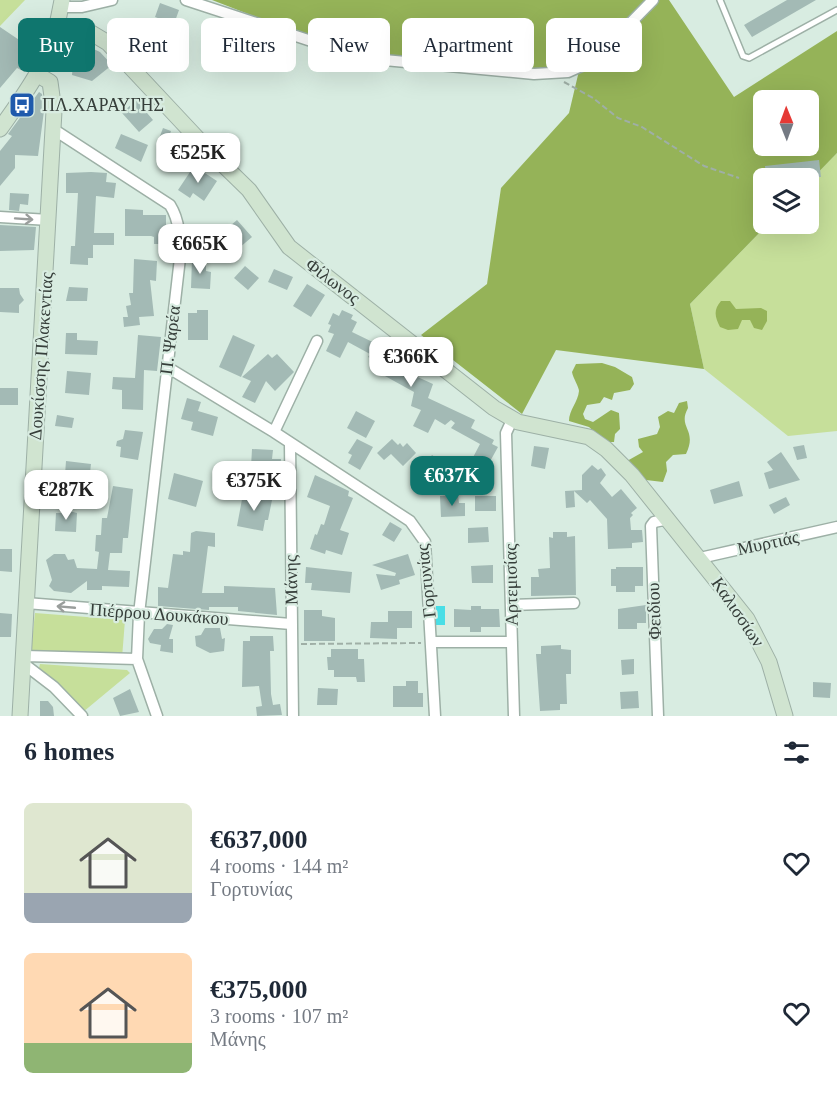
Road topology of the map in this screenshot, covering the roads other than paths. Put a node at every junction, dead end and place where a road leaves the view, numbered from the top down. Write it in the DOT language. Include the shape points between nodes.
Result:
graph roads {
  1 [pos="112,0"];
  2 [pos="186,0"];
  3 [pos="653,0"];
  4 [pos="720,0"];
  5 [pos="61,4"];
  6 [pos="837,10"];
  7 [pos="95,35"];
  8 [pos="40,72"];
  9 [pos="39,75"];
  10 [pos="0,129"];
  11 [pos="54,129"];
  12 [pos="0,217"];
  13 [pos="49,220"];
  14 [pos="318,341"];
  15 [pos="167,368"];
  16 [pos="512,420"];
  17 [pos="274,432"];
  18 [pos="290,444"];
  19 [pos="669,519"];
  20 [pos="837,527"];
  21 [pos="700,558"];
  22 [pos="26,603"];
  23 [pos="574,603"];
  24 [pos="511,605"];
  25 [pos="139,614"];
  26 [pos="291,624"];
  27 [pos="432,642"];
  28 [pos="512,642"];
  29 [pos="137,659"];
  30 [pos="25,660"];
  31 [pos="20,716"];
  32 [pos="82,716"];
  33 [pos="157,716"];
  34 [pos="293,716"];
  35 [pos="435,716"];
  36 [pos="513,716"];
  37 [pos="658,716"];
  38 [pos="785,716"];
  1 -- 5 [label="street" via="82,7"];
  2 -- 3 [label="street" via="363,58 496,72 557,73 578,68 595,58"];
  4 -- 6 [label="lane" via="743,56 749,58"];
  7 -- 16 [label="main road, Φίλωνος" via="108,43 245,185 289,247"];
  8 -- 9 [label="main road"];
  9 -- 10 [label="main road"];
  9 -- 11 [label="main road, Δουκίσσης Πλακεντίας" via="52,86"];
  11 -- 13 [label="main road, Δουκίσσης Πλακεντίας"];
  11 -- 15 [label="street, Π. Ψαρέα" via="170,205 176,214 180,258"];
  12 -- 13 [label="street, one-way"];
  13 -- 22 [label="main road, Δουκίσσης Πλακεντίας"];
  14 -- 17 [label="street"];
  15 -- 17 [label="street, Γορτυνίας"];
  15 -- 25 [label="street, Π. Ψαρέα"];
  16 -- 19 [label="main road, Φίλωνος" via="597,441"];
  16 -- 24 [label="street, Αρτεμισίας" via="506,433"];
  17 -- 18 [label="street, Γορτυνίας"];
  18 -- 26 [label="street, Μάνης"];
  18 -- 27 [label="street, Γορτυνίας" via="410,520 419,531 426,542"];
  19 -- 21 [label="main road, Καλισσίων"];
  19 -- 37 [label="street, Φειδίου" via="651,526"];
  20 -- 21 [label="street, Μυρτιάς"];
  21 -- 38 [label="main road, Καλισσίων" via="759,639"];
  25 -- 22 [label="street, Πιέρρου Δουκάκου, one-way"];
  22 -- 30 [label="main road, Δουκίσσης Πλακεντίας"];
  23 -- 24 [label="street"];
  24 -- 28 [label="street, Αρτεμισίας"];
  25 -- 26 [label="street, Πιέρρου Δουκάκου"];
  25 -- 29 [label="street, Π. Ψαρέα"];
  26 -- 34 [label="street, Μάνης"];
  27 -- 28 [label="street"];
  27 -- 35 [label="street, Γορτυνίας"];
  28 -- 36 [label="street, Αρτεμισίας"];
  29 -- 30 [label="street"];
  29 -- 33 [label="street"];
  30 -- 31 [label="main road, Δουκίσσης Πλακεντίας"];
  30 -- 32 [label="street"];
}
